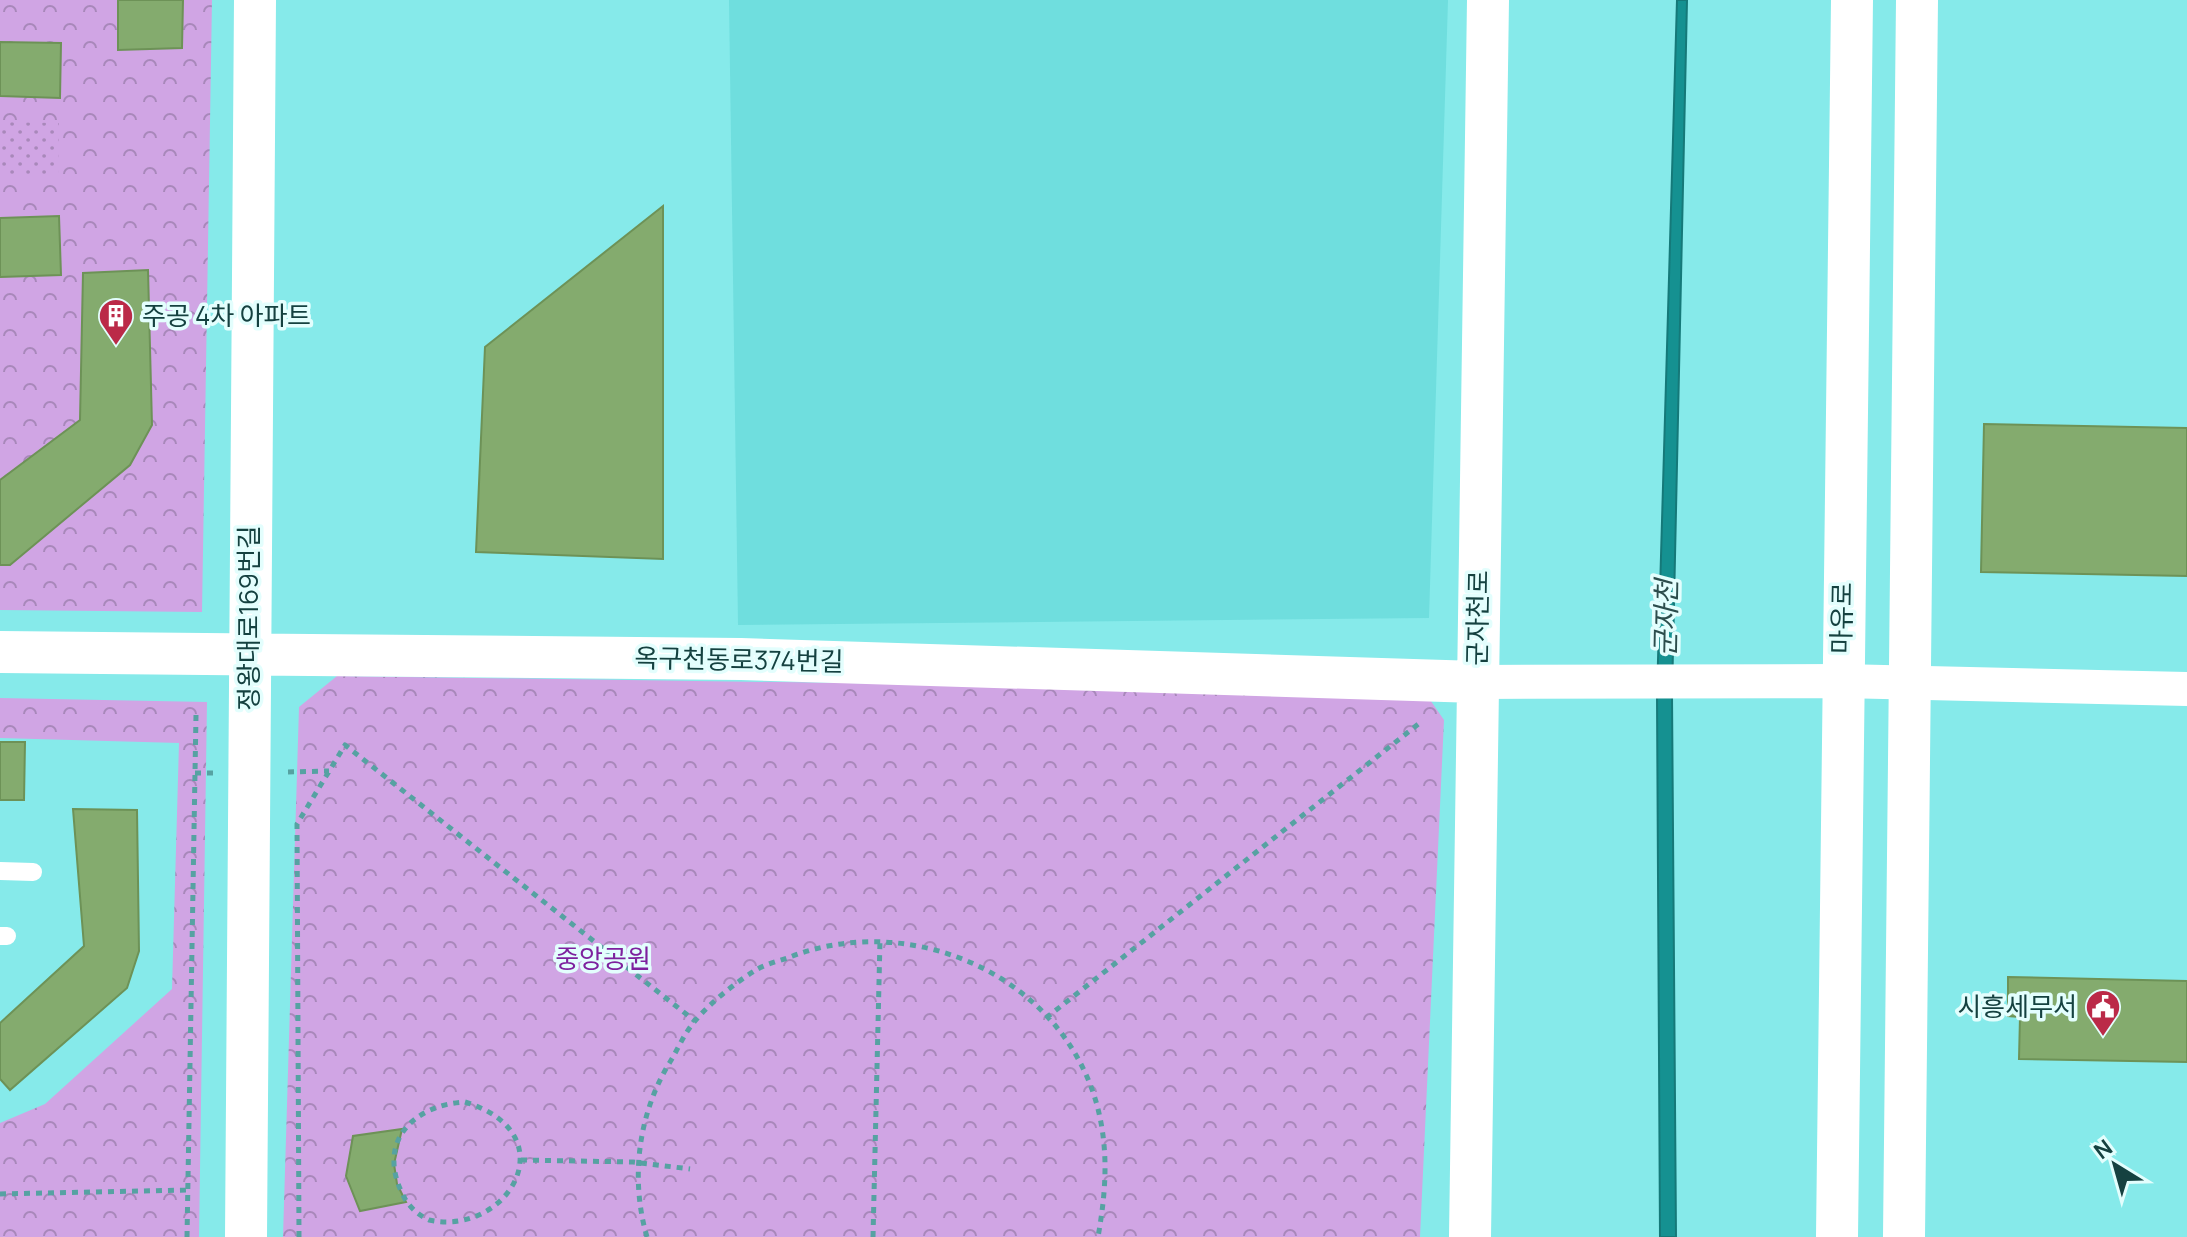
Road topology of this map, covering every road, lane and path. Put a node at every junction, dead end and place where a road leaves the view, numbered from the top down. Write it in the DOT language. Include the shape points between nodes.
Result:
graph roads {
  1 [pos="255,0"];
  2 [pos="1488,0"];
  3 [pos="1852,0"];
  4 [pos="1917,0"];
  5 [pos="0,652"];
  6 [pos="248,654"];
  7 [pos="1841,681"];
  8 [pos="1477,682"];
  9 [pos="1913,683"];
  10 [pos="2187,689"];
  11 [pos="196,715"];
  12 [pos="1421,722"];
  13 [pos="0,871"];
  14 [pos="33,872"];
  15 [pos="880,940"];
  16 [pos="1046,1018"];
  17 [pos="695,1021"];
  18 [pos="521,1160"];
  19 [pos="639,1163"];
  20 [pos="690,1169"];
  21 [pos="187,1190"];
  22 [pos="0,1194"];
  23 [pos="187,1237"];
  24 [pos="246,1237"];
  25 [pos="299,1237"];
  26 [pos="647,1237"];
  27 [pos="873,1237"];
  28 [pos="1098,1237"];
  29 [pos="1470,1237"];
  30 [pos="1837,1237"];
  31 [pos="1904,1237"];
  1 -- 6 [label="street, 정왕대로169번길"];
  2 -- 8 [label="street, 군자천로"];
  3 -- 7 [label="street, 마유로"];
  4 -- 9 [label="street"];
  5 -- 6 [label="street, 옥구천동로374번길"];
  6 -- 8 [label="street, 옥구천동로374번길" via="741,659"];
  6 -- 24 [label="street, 정왕대로169번길"];
  7 -- 8 [label="street"];
  7 -- 9 [label="street"];
  7 -- 30 [label="street, 마유로"];
  8 -- 29 [label="street, 군자천로"];
  9 -- 10 [label="street"];
  9 -- 31 [label="street"];
  11 -- 21 [label="path"];
  12 -- 16 [label="path"];
  13 -- 14 [label="lane"];
  15 -- 16 [label="path" via="923,945 977,964 1031,1000"];
  15 -- 17 [label="path" via="819,946 756,970"];
  15 -- 27 [label="path"];
  16 -- 28 [label="path" via="1069,1045 1097,1104 1107,1183"];
  17 -- 19 [label="path" via="654,1088"];
  17 -- 25 [label="path" via="345,745 297,824"];
  18 -- 18 [label="path" via="503,1121 486,1108 465,1102 424,1111 402,1129 394,1164 406,1202 439,1225 459,1228 497,1214 519,1181"];
  18 -- 19 [label="path"];
  19 -- 20 [label="path"];
  19 -- 26 [label="path" via="640,1213"];
  21 -- 22 [label="path"];
  21 -- 23 [label="path"];
}
